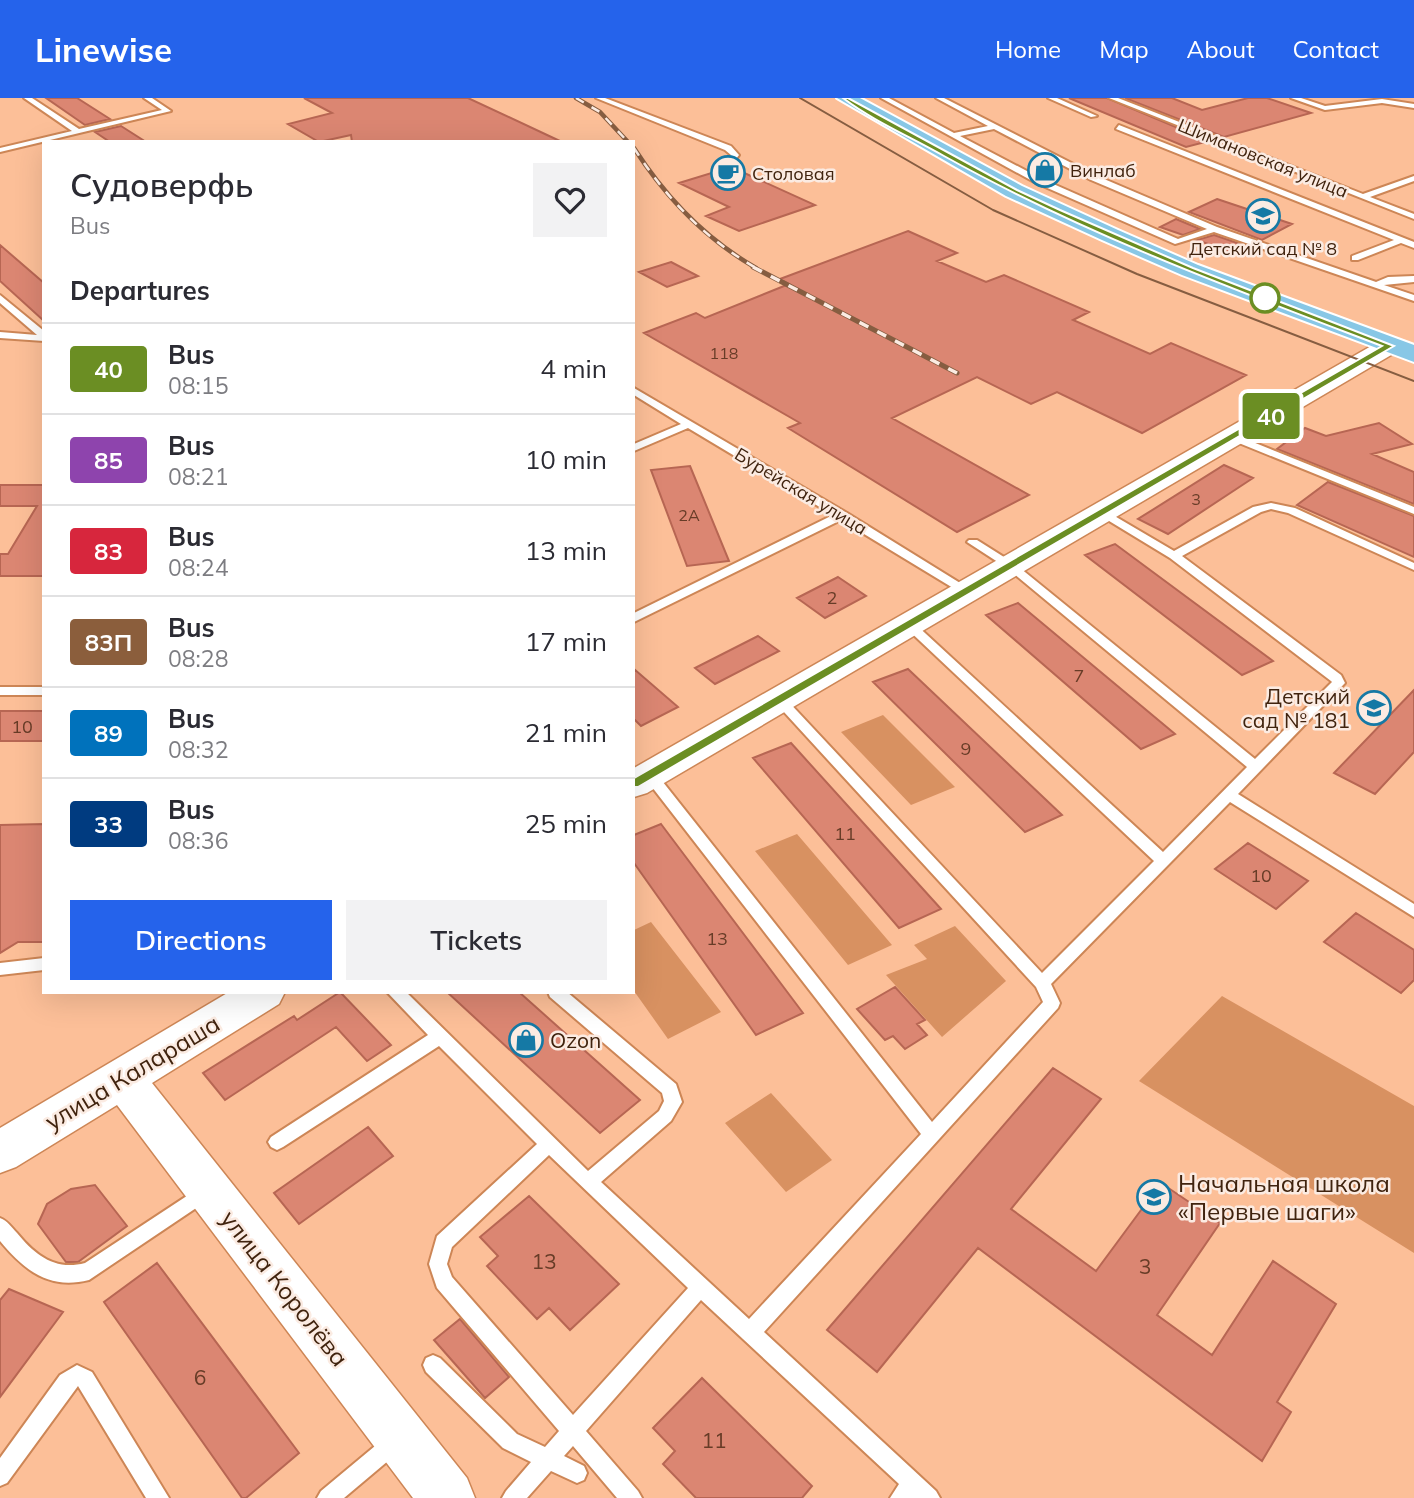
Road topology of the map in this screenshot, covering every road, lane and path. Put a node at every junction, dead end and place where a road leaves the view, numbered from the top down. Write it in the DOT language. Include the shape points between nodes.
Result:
graph roads {
  1 [pos="27,98"];
  2 [pos="146,98"];
  3 [pos="599,98"];
  4 [pos="846,98"];
  5 [pos="884,98"];
  6 [pos="939,98"];
  7 [pos="1051,98"];
  8 [pos="1112,98"];
  9 [pos="1294,98"];
  10 [pos="1414,106"];
  11 [pos="1093,116"];
  12 [pos="993,127"];
  13 [pos="1119,127"];
  14 [pos="78,132"];
  15 [pos="953,135"];
  16 [pos="42,140"];
  17 [pos="43,140"];
  18 [pos="0,150"];
  19 [pos="730,161"];
  20 [pos="1414,178"];
  21 [pos="1363,197"];
  22 [pos="1414,217"];
  23 [pos="1214,229"];
  24 [pos="1401,240"];
  25 [pos="1414,246"];
  26 [pos="1355,258"];
  27 [pos="1414,279"];
  28 [pos="1377,285"];
  29 [pos="0,298"];
  30 [pos="1414,298"];
  31 [pos="0,335"];
  32 [pos="42,335"];
  33 [pos="42,337"];
  34 [pos="1402,350"];
  35 [pos="635,392"];
  36 [pos="689,424"];
  37 [pos="1233,437"];
  38 [pos="635,448"];
  39 [pos="1414,511"];
  40 [pos="1102,513"];
  41 [pos="843,515"];
  42 [pos="973,542"];
  43 [pos="1174,556"];
  44 [pos="1010,566"];
  45 [pos="1414,567"];
  46 [pos="967,591"];
  47 [pos="635,618"];
  48 [pos="909,625"];
  49 [pos="0,691"];
  50 [pos="42,691"];
  51 [pos="779,700"];
  52 [pos="1256,767"];
  53 [pos="642,779"];
  54 [pos="1229,795"];
  55 [pos="1163,861"];
  56 [pos="1414,911"];
  57 [pos="42,964"];
  58 [pos="0,969"];
  59 [pos="1042,983"];
  60 [pos="261,994"];
  61 [pos="397,994"];
  62 [pos="558,994"];
  63 [pos="441,1036"];
  64 [pos="123,1079"];
  65 [pos="932,1134"];
  66 [pos="277,1142"];
  67 [pos="549,1144"];
  68 [pos="0,1152"];
  69 [pos="588,1182"];
  70 [pos="209,1190"];
  71 [pos="0,1227"];
  72 [pos="700,1288"];
  73 [pos="750,1333"];
  74 [pos="433,1365"];
  75 [pos="575,1431"];
  76 [pos="401,1437"];
  77 [pos="549,1459"];
  78 [pos="577,1473"];
  79 [pos="0,1476"];
  80 [pos="907,1491"];
  81 [pos="158,1498"];
  82 [pos="328,1498"];
  83 [pos="447,1498"];
  84 [pos="513,1498"];
  85 [pos="631,1498"];
  86 [pos="929,1498"];
  1 -- 14 [label="lane"];
  2 -- 14 [label="lane" via="168,111"];
  3 -- 19 [label="lane" via="728,148 735,155"];
  4 -- 34 [label="main road" via="1058,212 1190,270"];
  5 -- 15 [label="lane"];
  6 -- 12 [label="lane"];
  7 -- 11 [label="lane"];
  8 -- 21 [label="lane, Шимановская улица"];
  9 -- 10 [label="lane" via="1325,108 1382,101"];
  12 -- 15 [label="lane"];
  12 -- 23 [label="lane" via="1094,178"];
  13 -- 24 [label="lane"];
  14 -- 17 [label="lane"];
  15 -- 23 [label="lane" via="1039,181 1178,242"];
  16 -- 18 [label="lane"];
  20 -- 21 [label="lane"];
  21 -- 22 [label="lane, Шимановская улица"];
  23 -- 28 [label="lane"];
  24 -- 25 [label="lane"];
  24 -- 26 [label="lane"];
  27 -- 28 [label="lane"];
  28 -- 30 [label="lane"];
  29 -- 32 [label="lane"];
  31 -- 33 [label="lane"];
  34 -- 37 [label="street"];
  35 -- 36 [label="lane, Бурейская улица"];
  36 -- 38 [label="lane"];
  36 -- 41 [label="lane, Бурейская улица"];
  37 -- 39 [label="lane"];
  37 -- 40 [label="street"];
  40 -- 43 [label="lane"];
  40 -- 44 [label="street"];
  41 -- 46 [label="lane, Бурейская улица"];
  41 -- 47 [label="lane"];
  42 -- 44 [label="lane"];
  43 -- 45 [label="lane" via="1270,506 1291,510"];
  43 -- 52 [label="lane" via="1338,680"];
  44 -- 46 [label="street"];
  44 -- 52 [label="lane"];
  46 -- 48 [label="street"];
  48 -- 51 [label="street"];
  48 -- 55 [label="lane"];
  49 -- 50 [label="lane"];
  51 -- 53 [label="street"];
  51 -- 59 [label="lane"];
  52 -- 54 [label="lane"];
  53 -- 65 [label="lane"];
  54 -- 55 [label="lane"];
  54 -- 56 [label="lane"];
  55 -- 59 [label="lane"];
  57 -- 58 [label="lane"];
  59 -- 65 [label="lane" via="1052,1003"];
  60 -- 64 [label="street, улица Калараша"];
  61 -- 63 [label="lane"];
  62 -- 69 [label="lane" via="670,1089 673,1102 665,1116"];
  63 -- 66 [label="lane"];
  63 -- 67 [label="lane"];
  64 -- 68 [label="street, улица Калараша"];
  64 -- 70 [label="street, улица Королёва"];
  65 -- 73 [label="lane"];
  67 -- 69 [label="lane"];
  67 -- 75 [label="lane" via="444,1242 438,1264 444,1282"];
  69 -- 72 [label="lane"];
  70 -- 71 [label="lane" via="89,1271 70,1276 55,1275 38,1266"];
  70 -- 76 [label="street, улица Королёва"];
  72 -- 73 [label="lane"];
  72 -- 75 [label="lane"];
  73 -- 80 [label="lane"];
  74 -- 77 [label="lane" via="496,1430"];
  75 -- 77 [label="lane"];
  75 -- 85 [label="lane"];
  76 -- 82 [label="lane"];
  76 -- 83 [label="street, улица Королёва"];
  77 -- 78 [label="lane"];
  77 -- 84 [label="lane"];
  79 -- 81 [label="lane" via="67,1382 77,1375 85,1379"];
  80 -- 86 [label="lane"];
}
